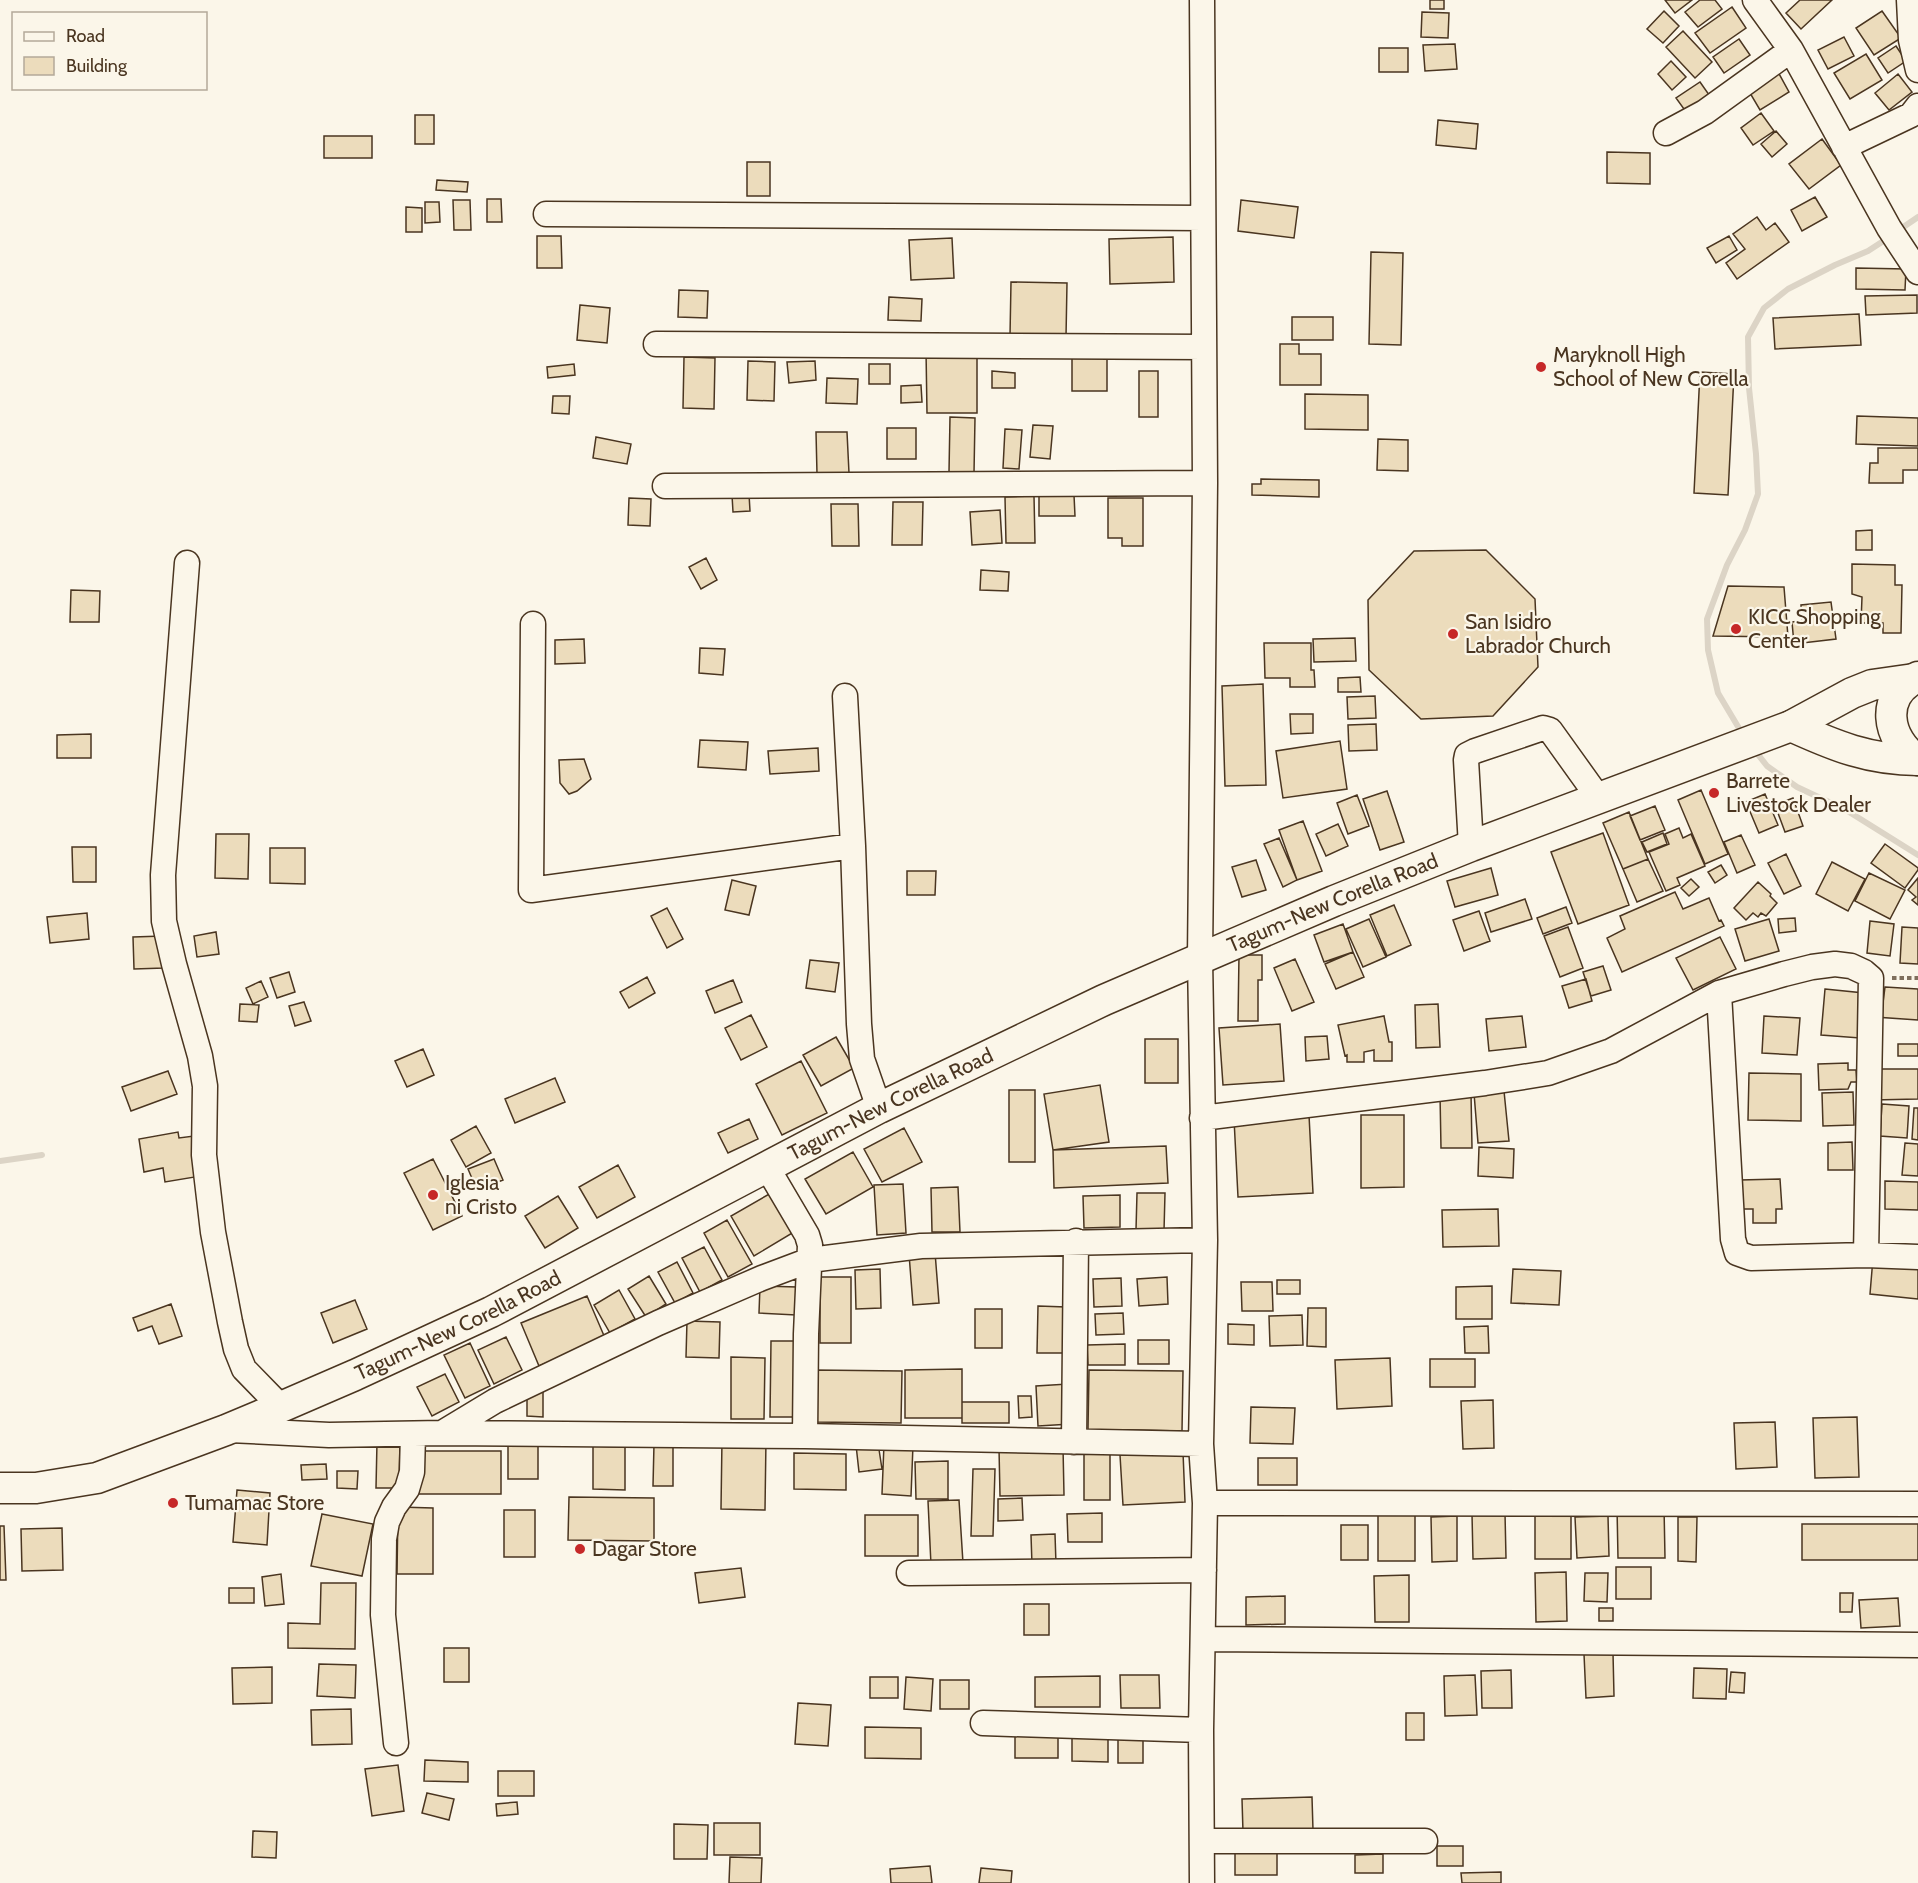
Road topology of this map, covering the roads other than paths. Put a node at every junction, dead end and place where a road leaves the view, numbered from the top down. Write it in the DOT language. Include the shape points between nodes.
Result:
graph roads {
  1 [pos="1202,0"];
  2 [pos="1755,0"];
  3 [pos="1909,0"];
  4 [pos="1791,50"];
  5 [pos="1918,70"];
  6 [pos="1918,106"];
  7 [pos="1666,133"];
  8 [pos="1844,147"];
  9 [pos="546,214"];
  10 [pos="1203,218"];
  11 [pos="1918,272"];
  12 [pos="656,344"];
  13 [pos="1204,347"];
  14 [pos="1205,483"];
  15 [pos="665,486"];
  16 [pos="187,563"];
  17 [pos="533,624"];
  18 [pos="1916,678"];
  19 [pos="845,696"];
  20 [pos="1780,730"];
  21 [pos="1918,760"];
  22 [pos="1598,797"];
  23 [pos="853,846"];
  24 [pos="1471,846"];
  25 [pos="1200,959"];
  26 [pos="1719,993"];
  27 [pos="879,1108"];
  28 [pos="1202,1118"];
  29 [pos="767,1167"];
  30 [pos="1205,1240"];
  31 [pos="1076,1241"];
  32 [pos="1866,1255"];
  33 [pos="1918,1257"];
  34 [pos="810,1260"];
  35 [pos="281,1407"];
  36 [pos="226,1430"];
  37 [pos="442,1433"];
  38 [pos="413,1434"];
  39 [pos="805,1436"];
  40 [pos="1074,1442"];
  41 [pos="1201,1444"];
  42 [pos="0,1488"];
  43 [pos="1205,1503"];
  44 [pos="1918,1504"];
  45 [pos="1204,1570"];
  46 [pos="909,1573"];
  47 [pos="1203,1640"];
  48 [pos="1918,1645"];
  49 [pos="983,1723"];
  50 [pos="1201,1730"];
  51 [pos="396,1743"];
  52 [pos="1202,1841"];
  53 [pos="1425,1841"];
  54 [pos="1202,1883"];
  1 -- 10 [label="street"];
  2 -- 4 [label="street"];
  3 -- 5 [label="street" via="1911,40"];
  4 -- 7 [label="street" via="1705,112"];
  4 -- 8 [label="street"];
  6 -- 8 [label="street" via="1911,115"];
  8 -- 11 [label="street"];
  9 -- 10 [label="street"];
  10 -- 13 [label="street"];
  12 -- 13 [label="street"];
  13 -- 14 [label="street"];
  14 -- 15 [label="street"];
  14 -- 25 [label="street"];
  16 -- 35 [label="street" via="163,875 164,921 206,1086 204,1155 236,1349 244,1369"];
  17 -- 23 [label="street" via="531,890"];
  18 -- 20 [label="main road, Tagum-New Corella Road" via="1872,685"];
  18 -- 21 [label="main road" via="1897,696 1891,720 1899,744"];
  19 -- 23 [label="street"];
  20 -- 21 [label="main road" via="1851,751"];
  20 -- 22 [label="main road, Tagum-New Corella Road"];
  22 -- 24 [label="main road, Tagum-New Corella Road"];
  22 -- 24 [label="street" via="1550,730 1543,728 1474,751 1466,760"];
  23 -- 27 [label="street" via="862,1059"];
  24 -- 25 [label="main road, Tagum-New Corella Road"];
  25 -- 27 [label="main road, Tagum-New Corella Road" via="1104,1000"];
  25 -- 28 [label="street"];
  26 -- 28 [label="street" via="1611,1051 1548,1073"];
  26 -- 32 [label="street" via="1733,1239 1737,1253 1751,1258"];
  26 -- 32 [label="street" via="1812,966 1851,966 1871,978"];
  27 -- 29 [label="main road, Tagum-New Corella Road"];
  28 -- 30 [label="street"];
  29 -- 34 [label="street" via="807,1235"];
  29 -- 35 [label="main road, Tagum-New Corella Road" via="491,1312"];
  30 -- 31 [label="street"];
  30 -- 41 [label="street"];
  31 -- 34 [label="street" via="921,1246"];
  31 -- 40 [label="street"];
  32 -- 33 [label="street"];
  34 -- 37 [label="street" via="658,1323 495,1401"];
  34 -- 39 [label="street"];
  35 -- 36 [label="main road, Tagum-New Corella Road"];
  36 -- 38 [label="street"];
  36 -- 42 [label="main road, Tagum-New Corella Road" via="97,1478 36,1488"];
  37 -- 38 [label="street"];
  37 -- 39 [label="street"];
  38 -- 51 [label="street" via="412,1472 407,1489 387,1522 384,1539 383,1615"];
  39 -- 40 [label="street"];
  40 -- 41 [label="street"];
  41 -- 43 [label="street"];
  43 -- 44 [label="street"];
  43 -- 45 [label="street"];
  45 -- 46 [label="street"];
  45 -- 47 [label="street"];
  47 -- 48 [label="street"];
  47 -- 50 [label="street"];
  49 -- 50 [label="street"];
  50 -- 52 [label="street"];
  52 -- 53 [label="street"];
  52 -- 54 [label="street"];
}
